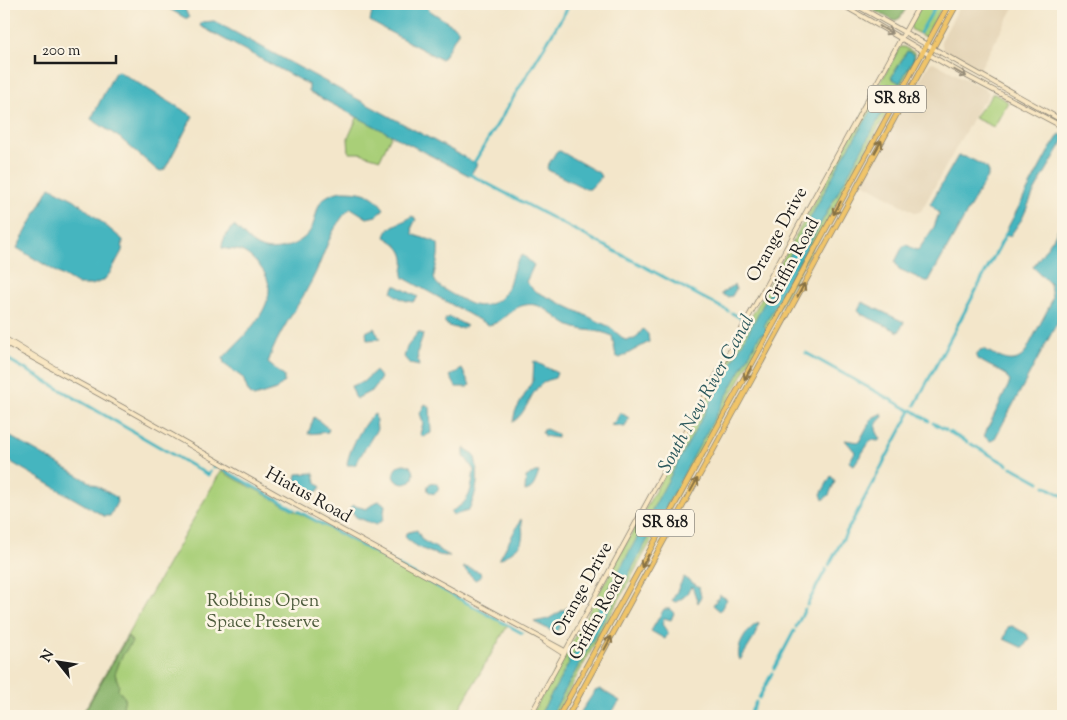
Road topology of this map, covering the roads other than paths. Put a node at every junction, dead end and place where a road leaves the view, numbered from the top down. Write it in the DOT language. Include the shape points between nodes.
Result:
graph roads {
  1 [pos="841,4"];
  2 [pos="854,4"];
  3 [pos="920,4"];
  4 [pos="949,4"];
  5 [pos="957,4"];
  6 [pos="904,33"];
  7 [pos="900,39"];
  8 [pos="926,45"];
  9 [pos="932,49"];
  10 [pos="923,51"];
  11 [pos="929,55"];
  12 [pos="1063,121"];
  13 [pos="1063,127"];
  14 [pos="861,166"];
  15 [pos="860,181"];
  16 [pos="848,190"];
  17 [pos="849,201"];
  18 [pos="4,338"];
  19 [pos="4,342"];
  20 [pos="59,372"];
  21 [pos="564,652"];
  22 [pos="589,662"];
  23 [pos="584,670"];
  24 [pos="594,670"];
  25 [pos="588,679"];
  26 [pos="530,716"];
  27 [pos="559,716"];
  28 [pos="568,716"];
  1 -- 7 [label="street, one-way"];
  2 -- 6 [label="street"];
  3 -- 6 [label="street, Orange Drive"];
  4 -- 8 [label="main road, Griffin Road / SR 818"];
  5 -- 9 [label="main road, Griffin Road / SR 818"];
  6 -- 7 [label="street, Orange Drive"];
  6 -- 8 [label="street"];
  7 -- 10 [label="street"];
  7 -- 21 [label="street, Orange Drive"];
  8 -- 9 [label="street"];
  8 -- 10 [label="main road, Griffin Road / SR 818"];
  9 -- 11 [label="main road, Griffin Road / SR 818"];
  9 -- 12 [label="street"];
  10 -- 11 [label="street"];
  10 -- 14 [label="main road, Griffin Road / SR 818"];
  11 -- 13 [label="street, one-way"];
  15 -- 11 [label="main road, Griffin Road / SR 818, one-way"];
  14 -- 15 [label="main road"];
  14 -- 16 [label="main road, Griffin Road / SR 818"];
  15 -- 17 [label="main road, Griffin Road / SR 818"];
  16 -- 17 [label="main road"];
  16 -- 22 [label="main road, Griffin Road / SR 818, one-way"];
  24 -- 17 [label="main road, Griffin Road / SR 818, one-way"];
  18 -- 20 [label="street, Hiatus Road"];
  19 -- 20 [label="street, Hiatus Road"];
  20 -- 21 [label="street, Hiatus Road"];
  21 -- 26 [label="street, Orange Drive"];
  22 -- 23 [label="main road, Griffin Road / SR 818"];
  22 -- 24 [label="main road"];
  23 -- 25 [label="main road"];
  23 -- 27 [label="main road, Griffin Road / SR 818"];
  24 -- 25 [label="main road, Griffin Road / SR 818"];
  25 -- 28 [label="main road, Griffin Road / SR 818"];
}
